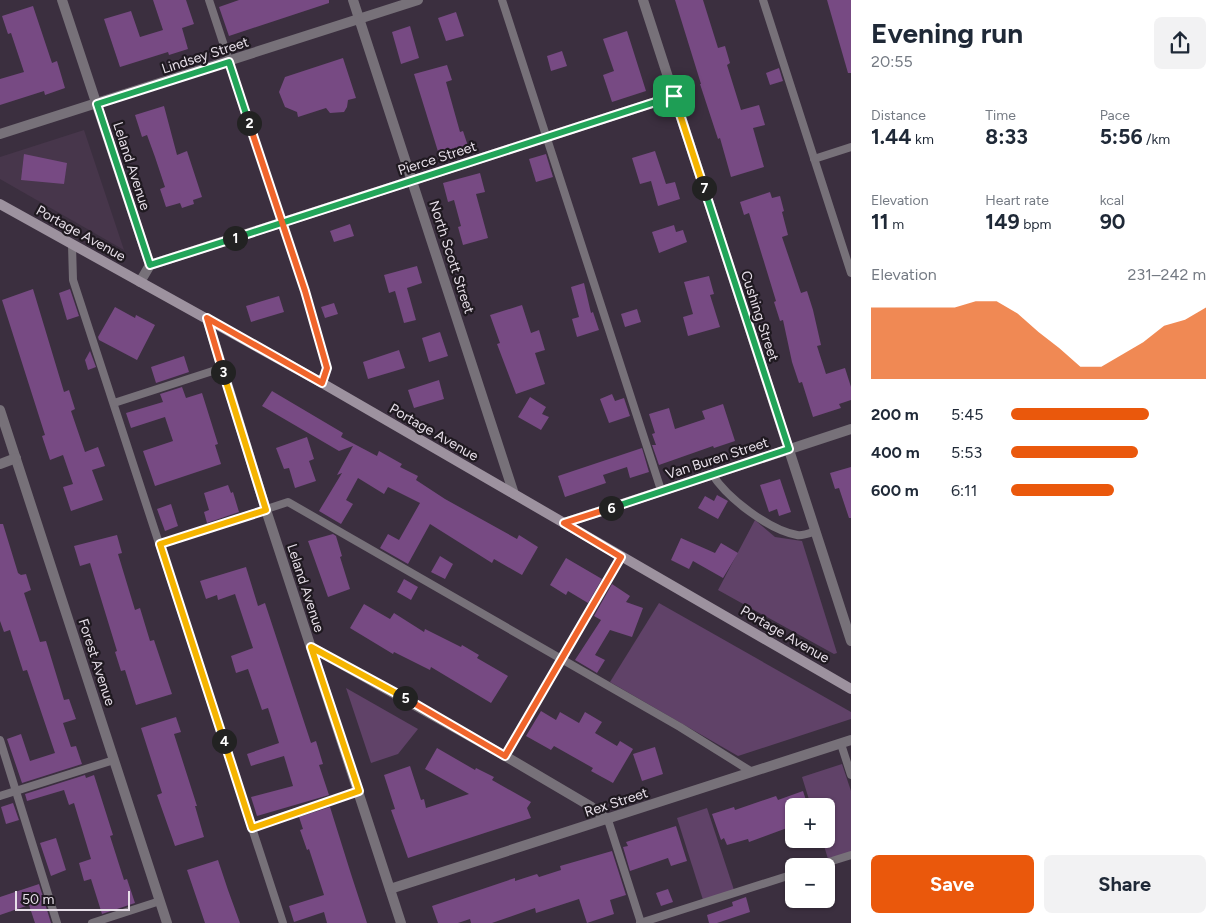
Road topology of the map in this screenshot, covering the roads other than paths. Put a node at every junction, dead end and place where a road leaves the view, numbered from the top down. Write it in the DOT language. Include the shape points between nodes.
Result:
graph roads {
  1 [pos="62,0"];
  2 [pos="209,0"];
  3 [pos="353,0"];
  4 [pos="418,0"];
  5 [pos="502,0"];
  6 [pos="643,0"];
  7 [pos="763,0"];
  8 [pos="360,19"];
  9 [pos="229,62"];
  10 [pos="674,96"];
  11 [pos="97,104"];
  12 [pos="0,134"];
  13 [pos="546,138"];
  14 [pos="851,147"];
  15 [pos="814,158"];
  16 [pos="413,180"];
  17 [pos="0,204"];
  18 [pos="282,223"];
  19 [pos="72,245"];
  20 [pos="150,265"];
  21 [pos="851,273"];
  22 [pos="140,282"];
  23 [pos="207,318"];
  24 [pos="222,368"];
  25 [pos="322,383"];
  26 [pos="114,403"];
  27 [pos="0,410"];
  28 [pos="851,428"];
  29 [pos="789,449"];
  30 [pos="16,458"];
  31 [pos="0,464"];
  32 [pos="712,474"];
  33 [pos="661,490"];
  34 [pos="514,494"];
  35 [pos="266,510"];
  36 [pos="564,523"];
  37 [pos="816,532"];
  38 [pos="160,544"];
  39 [pos="621,557"];
  40 [pos="851,641"];
  41 [pos="311,647"];
  42 [pos="560,660"];
  43 [pos="851,689"];
  44 [pos="0,740"];
  45 [pos="846,742"];
  46 [pos="505,756"];
  47 [pos="114,760"];
  48 [pos="752,772"];
  49 [pos="851,775"];
  50 [pos="16,790"];
  51 [pos="359,791"];
  52 [pos="0,796"];
  53 [pos="608,820"];
  54 [pos="252,828"];
  55 [pos="851,855"];
  56 [pos="835,860"];
  57 [pos="785,877"];
  58 [pos="390,889"];
  59 [pos="160,901"];
  60 [pos="57,923"];
  61 [pos="92,923"];
  62 [pos="167,923"];
  63 [pos="284,923"];
  64 [pos="401,923"];
  65 [pos="640,923"];
  1 -- 11 [label="street, Leland Avenue"];
  2 -- 9 [label="lane"];
  3 -- 8 [label="street, North Scott Street"];
  4 -- 8 [label="street, Lindsey Street"];
  5 -- 13 [label="lane"];
  6 -- 10 [label="street, Cushing Street"];
  7 -- 15 [label="lane"];
  8 -- 9 [label="street, Lindsey Street"];
  8 -- 16 [label="street, North Scott Street"];
  9 -- 11 [label="street, Lindsey Street"];
  9 -- 18 [label="lane"];
  10 -- 13 [label="street, Pierce Street"];
  10 -- 29 [label="street, Cushing Street"];
  11 -- 12 [label="street, Lindsey Street"];
  11 -- 20 [label="street, Leland Avenue"];
  13 -- 16 [label="street, Pierce Street"];
  13 -- 33 [label="lane"];
  14 -- 15 [label="lane"];
  15 -- 21 [label="lane"];
  16 -- 18 [label="street, Pierce Street"];
  16 -- 34 [label="street, North Scott Street"];
  17 -- 19 [label="main road, Portage Avenue"];
  18 -- 20 [label="street, Pierce Street"];
  18 -- 25 [label="lane" via="327,368"];
  19 -- 22 [label="main road, Portage Avenue"];
  19 -- 26 [label="lane" via="73,280"];
  20 -- 22 [label="street"];
  22 -- 23 [label="main road, Portage Avenue"];
  23 -- 24 [label="street, Leland Avenue"];
  23 -- 25 [label="main road, Portage Avenue"];
  24 -- 26 [label="lane"];
  24 -- 35 [label="street, Leland Avenue"];
  25 -- 34 [label="main road, Portage Avenue"];
  26 -- 38 [label="lane"];
  27 -- 30 [label="street, Forest Avenue"];
  28 -- 29 [label="street, Van Buren Street"];
  29 -- 32 [label="street, Van Buren Street"];
  29 -- 37 [label="street, Cushing Street"];
  30 -- 31 [label="street"];
  30 -- 47 [label="street, Forest Avenue"];
  32 -- 33 [label="street, Van Buren Street"];
  32 -- 37 [label="lane" via="721,488 775,529 800,536"];
  33 -- 36 [label="street, Van Buren Street"];
  34 -- 36 [label="main road, Portage Avenue"];
  35 -- 38 [label="lane"];
  35 -- 41 [label="street, Leland Avenue"];
  35 -- 42 [label="lane" via="288,502"];
  36 -- 39 [label="main road, Portage Avenue"];
  37 -- 40 [label="street, Cushing Street"];
  38 -- 54 [label="lane"];
  39 -- 42 [label="lane"];
  39 -- 43 [label="main road, Portage Avenue"];
  41 -- 46 [label="street"];
  41 -- 51 [label="street, Leland Avenue"];
  42 -- 46 [label="lane"];
  42 -- 48 [label="lane" via="680,727"];
  44 -- 50 [label="lane"];
  45 -- 48 [label="street, Rex Street"];
  45 -- 49 [label="lane"];
  46 -- 53 [label="street"];
  47 -- 50 [label="lane"];
  47 -- 59 [label="street, Forest Avenue"];
  48 -- 53 [label="street, Rex Street"];
  50 -- 52 [label="lane"];
  50 -- 60 [label="lane"];
  51 -- 54 [label="lane"];
  51 -- 58 [label="street, Leland Avenue"];
  53 -- 58 [label="street, Rex Street"];
  53 -- 65 [label="lane"];
  54 -- 63 [label="lane"];
  55 -- 56 [label="lane"];
  57 -- 65 [label="lane"];
  58 -- 64 [label="street, Leland Avenue"];
  59 -- 61 [label="lane"];
  59 -- 62 [label="street, Forest Avenue"];
}
